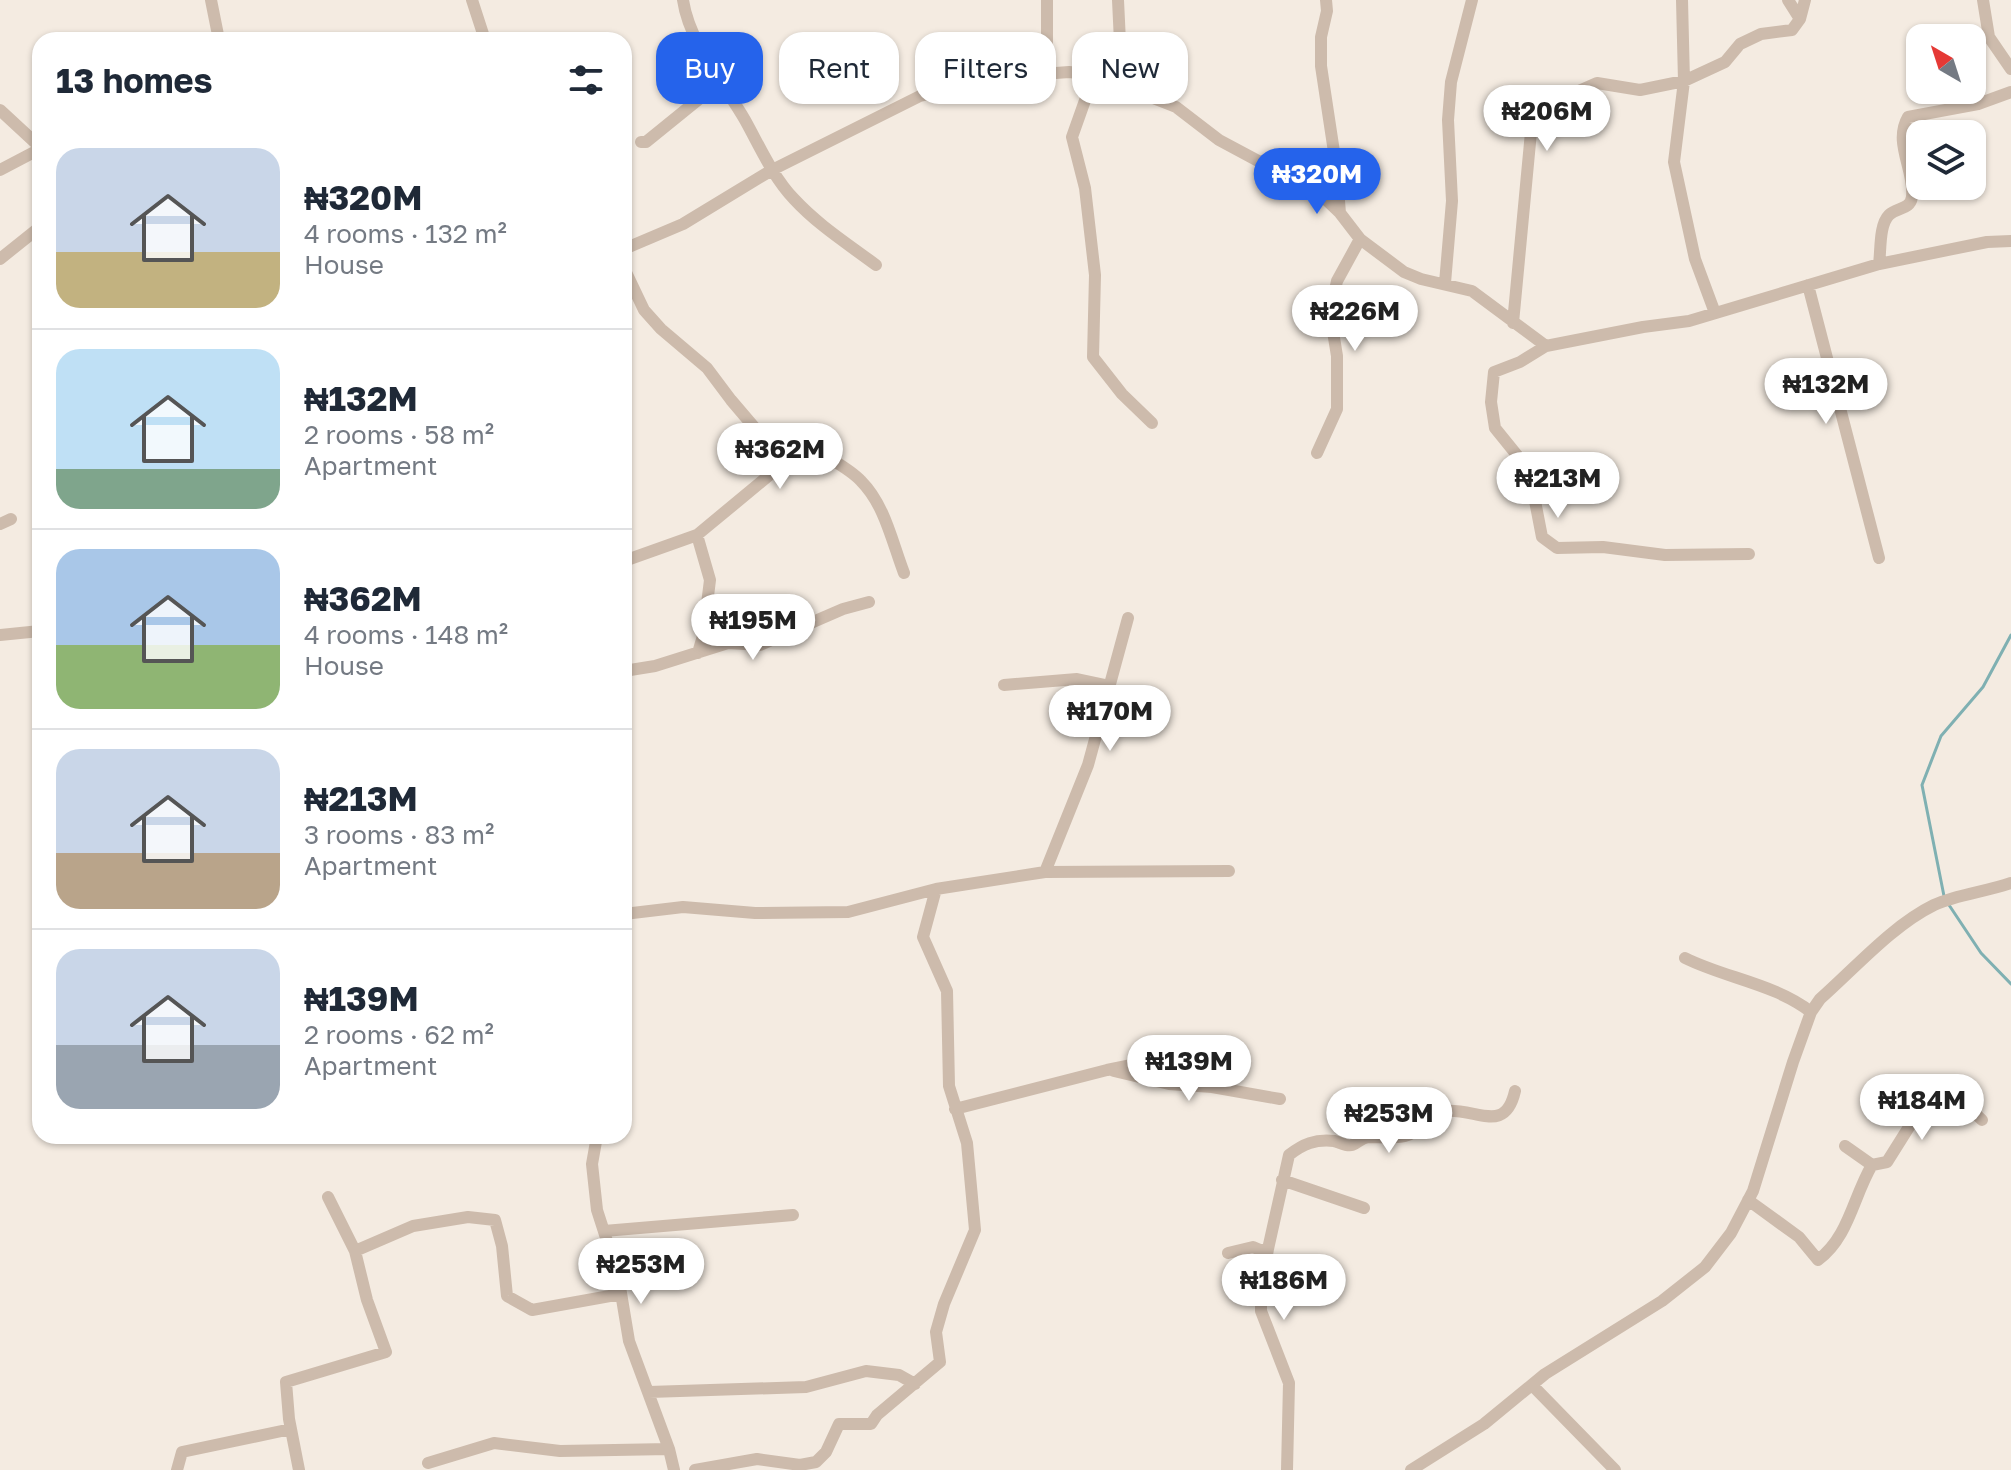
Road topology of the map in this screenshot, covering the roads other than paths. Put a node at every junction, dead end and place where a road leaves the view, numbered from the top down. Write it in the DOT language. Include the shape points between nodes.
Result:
graph roads {
  1 [pos="211,0"];
  2 [pos="472,0"];
  3 [pos="683,0"];
  4 [pos="1047,0"];
  5 [pos="1118,0"];
  6 [pos="1326,0"];
  7 [pos="1472,0"];
  8 [pos="1682,0"];
  9 [pos="1788,0"];
  10 [pos="1805,0"];
  11 [pos="1983,0"];
  12 [pos="1800,19"];
  13 [pos="217,32"];
  14 [pos="482,32"];
  15 [pos="693,32"];
  16 [pos="1047,32"];
  17 [pos="1120,32"];
  18 [pos="2011,69"];
  19 [pos="1684,81"];
  20 [pos="2011,92"];
  21 [pos="915,98"];
  22 [pos="693,104"];
  23 [pos="735,104"];
  24 [pos="1084,104"];
  25 [pos="1169,104"];
  26 [pos="0,110"];
  27 [pos="32,140"];
  28 [pos="641,142"];
  29 [pos="32,152"];
  30 [pos="0,170"];
  31 [pos="772,170"];
  32 [pos="1340,213"];
  33 [pos="32,233"];
  34 [pos="1360,239"];
  35 [pos="2011,241"];
  36 [pos="632,246"];
  37 [pos="0,259"];
  38 [pos="1879,264"];
  39 [pos="876,265"];
  40 [pos="1445,283"];
  41 [pos="632,285"];
  42 [pos="1808,285"];
  43 [pos="1715,313"];
  44 [pos="1513,323"];
  45 [pos="1546,346"];
  46 [pos="1152,423"];
  47 [pos="1317,453"];
  48 [pos="778,468"];
  49 [pos="697,535"];
  50 [pos="1749,554"];
  51 [pos="632,558"];
  52 [pos="1879,558"];
  53 [pos="904,573"];
  54 [pos="869,602"];
  55 [pos="1128,618"];
  56 [pos="32,632"];
  57 [pos="0,635"];
  58 [pos="698,653"];
  59 [pos="632,670"];
  60 [pos="1004,685"];
  61 [pos="1110,686"];
  62 [pos="1229,871"];
  63 [pos="1045,872"];
  64 [pos="2011,883"];
  65 [pos="936,889"];
  66 [pos="632,913"];
  67 [pos="1685,958"];
  68 [pos="1811,1012"];
  69 [pos="1230,1045"];
  70 [pos="1107,1070"];
  71 [pos="1515,1091"];
  72 [pos="1280,1099"];
  73 [pos="955,1109"];
  74 [pos="1982,1120"];
  75 [pos="596,1144"];
  76 [pos="1845,1146"];
  77 [pos="1872,1165"];
  78 [pos="1282,1180"];
  79 [pos="328,1197"];
  80 [pos="1748,1200"];
  81 [pos="1364,1208"];
  82 [pos="793,1215"];
  83 [pos="604,1231"];
  84 [pos="1268,1249"];
  85 [pos="355,1251"];
  86 [pos="1228,1253"];
  87 [pos="621,1294"];
  88 [pos="915,1384"];
  89 [pos="1532,1385"];
  90 [pos="649,1392"];
  91 [pos="291,1429"];
  92 [pos="669,1449"];
  93 [pos="428,1463"];
  94 [pos="779,1467"];
  95 [pos="177,1470"];
  96 [pos="299,1470"];
  97 [pos="674,1470"];
  98 [pos="695,1470"];
  99 [pos="1287,1470"];
  100 [pos="1411,1470"];
  101 [pos="1615,1470"];
  1 -- 13 [label="street"];
  2 -- 14 [label="street"];
  3 -- 15 [label="street"];
  4 -- 16 [label="street"];
  5 -- 17 [label="street"];
  6 -- 32 [label="street" via="1321,66"];
  7 -- 40 [label="street" via="1450,94 1452,201"];
  8 -- 19 [label="street"];
  9 -- 12 [label="street"];
  10 -- 12 [label="street"];
  11 -- 18 [label="street" via="1989,37"];
  12 -- 19 [label="street" via="1792,30 1761,34 1740,44 1725,62"];
  19 -- 43 [label="street" via="1674,162 1695,259"];
  19 -- 44 [label="street" via="1640,90 1597,83 1538,109 1531,132"];
  20 -- 38 [label="street" via="1908,117 1902,139 1912,200 1884,224"];
  21 -- 31 [label="street"];
  22 -- 28 [label="street"];
  23 -- 31 [label="street"];
  24 -- 46 [label="street" via="1072,137 1085,188 1095,275 1093,357"];
  25 -- 32 [label="street" via="1219,140 1320,194"];
  26 -- 27 [label="street"];
  29 -- 30 [label="street"];
  31 -- 36 [label="street" via="683,224"];
  31 -- 39 [label="street" via="822,226"];
  32 -- 34 [label="street"];
  33 -- 37 [label="street"];
  34 -- 40 [label="street" via="1404,272"];
  34 -- 47 [label="street" via="1337,281 1330,313 1337,409"];
  35 -- 38 [label="street"];
  38 -- 42 [label="street"];
  40 -- 44 [label="street" via="1472,291"];
  41 -- 48 [label="street" via="661,329 707,368 754,427"];
  42 -- 43 [label="street"];
  42 -- 52 [label="street"];
  43 -- 45 [label="street"];
  44 -- 45 [label="street"];
  45 -- 50 [label="street" via="1494,372 1491,402 1495,428 1529,470 1542,537 1557,548"];
  48 -- 49 [label="street"];
  48 -- 53 [label="street" via="819,452 860,478 883,512"];
  49 -- 51 [label="street"];
  49 -- 58 [label="street" via="710,580"];
  54 -- 58 [label="street" via="760,645 728,643"];
  55 -- 61 [label="street"];
  56 -- 57 [label="street"];
  58 -- 59 [label="street"];
  60 -- 61 [label="street" via="1077,679"];
  61 -- 63 [label="street" via="1088,765"];
  62 -- 63 [label="street"];
  63 -- 65 [label="street"];
  64 -- 68 [label="street" via="1945,901 1892,932"];
  65 -- 66 [label="street" via="848,912 683,907"];
  65 -- 73 [label="street" via="923,937 947,991 949,1086"];
  67 -- 68 [label="street" via="1774,991"];
  68 -- 80 [label="street"];
  69 -- 70 [label="street"];
  70 -- 72 [label="street"];
  70 -- 73 [label="street"];
  71 -- 78 [label="street" via="1511,1106 1496,1118 1442,1111 1406,1136 1300,1146 1289,1155"];
  73 -- 88 [label="street" via="967,1143 975,1230 936,1332 940,1362"];
  74 -- 77 [label="street" via="1964,1103 1920,1103 1887,1162"];
  75 -- 83 [label="street" via="592,1164"];
  76 -- 77 [label="street"];
  77 -- 80 [label="street" via="1843,1233 1818,1260 1799,1237"];
  78 -- 81 [label="street"];
  78 -- 84 [label="street"];
  79 -- 85 [label="street"];
  80 -- 89 [label="street" via="1705,1267"];
  82 -- 83 [label="street"];
  83 -- 87 [label="street"];
  84 -- 86 [label="street"];
  84 -- 99 [label="street" via="1260,1300 1289,1383"];
  85 -- 87 [label="street" via="413,1226 468,1217 495,1220 507,1296 532,1310"];
  85 -- 91 [label="street" via="386,1352 286,1382"];
  87 -- 90 [label="street" via="629,1341"];
  88 -- 90 [label="street" via="899,1375 866,1371 806,1387"];
  88 -- 94 [label="street" via="871,1424 839,1424 816,1462"];
  89 -- 100 [label="street" via="1484,1424"];
  89 -- 101 [label="street"];
  90 -- 92 [label="street"];
  91 -- 95 [label="street" via="182,1452"];
  91 -- 96 [label="street"];
  92 -- 93 [label="street" via="560,1451 494,1443"];
  92 -- 97 [label="street"];
  94 -- 98 [label="street" via="757,1459"];
}
